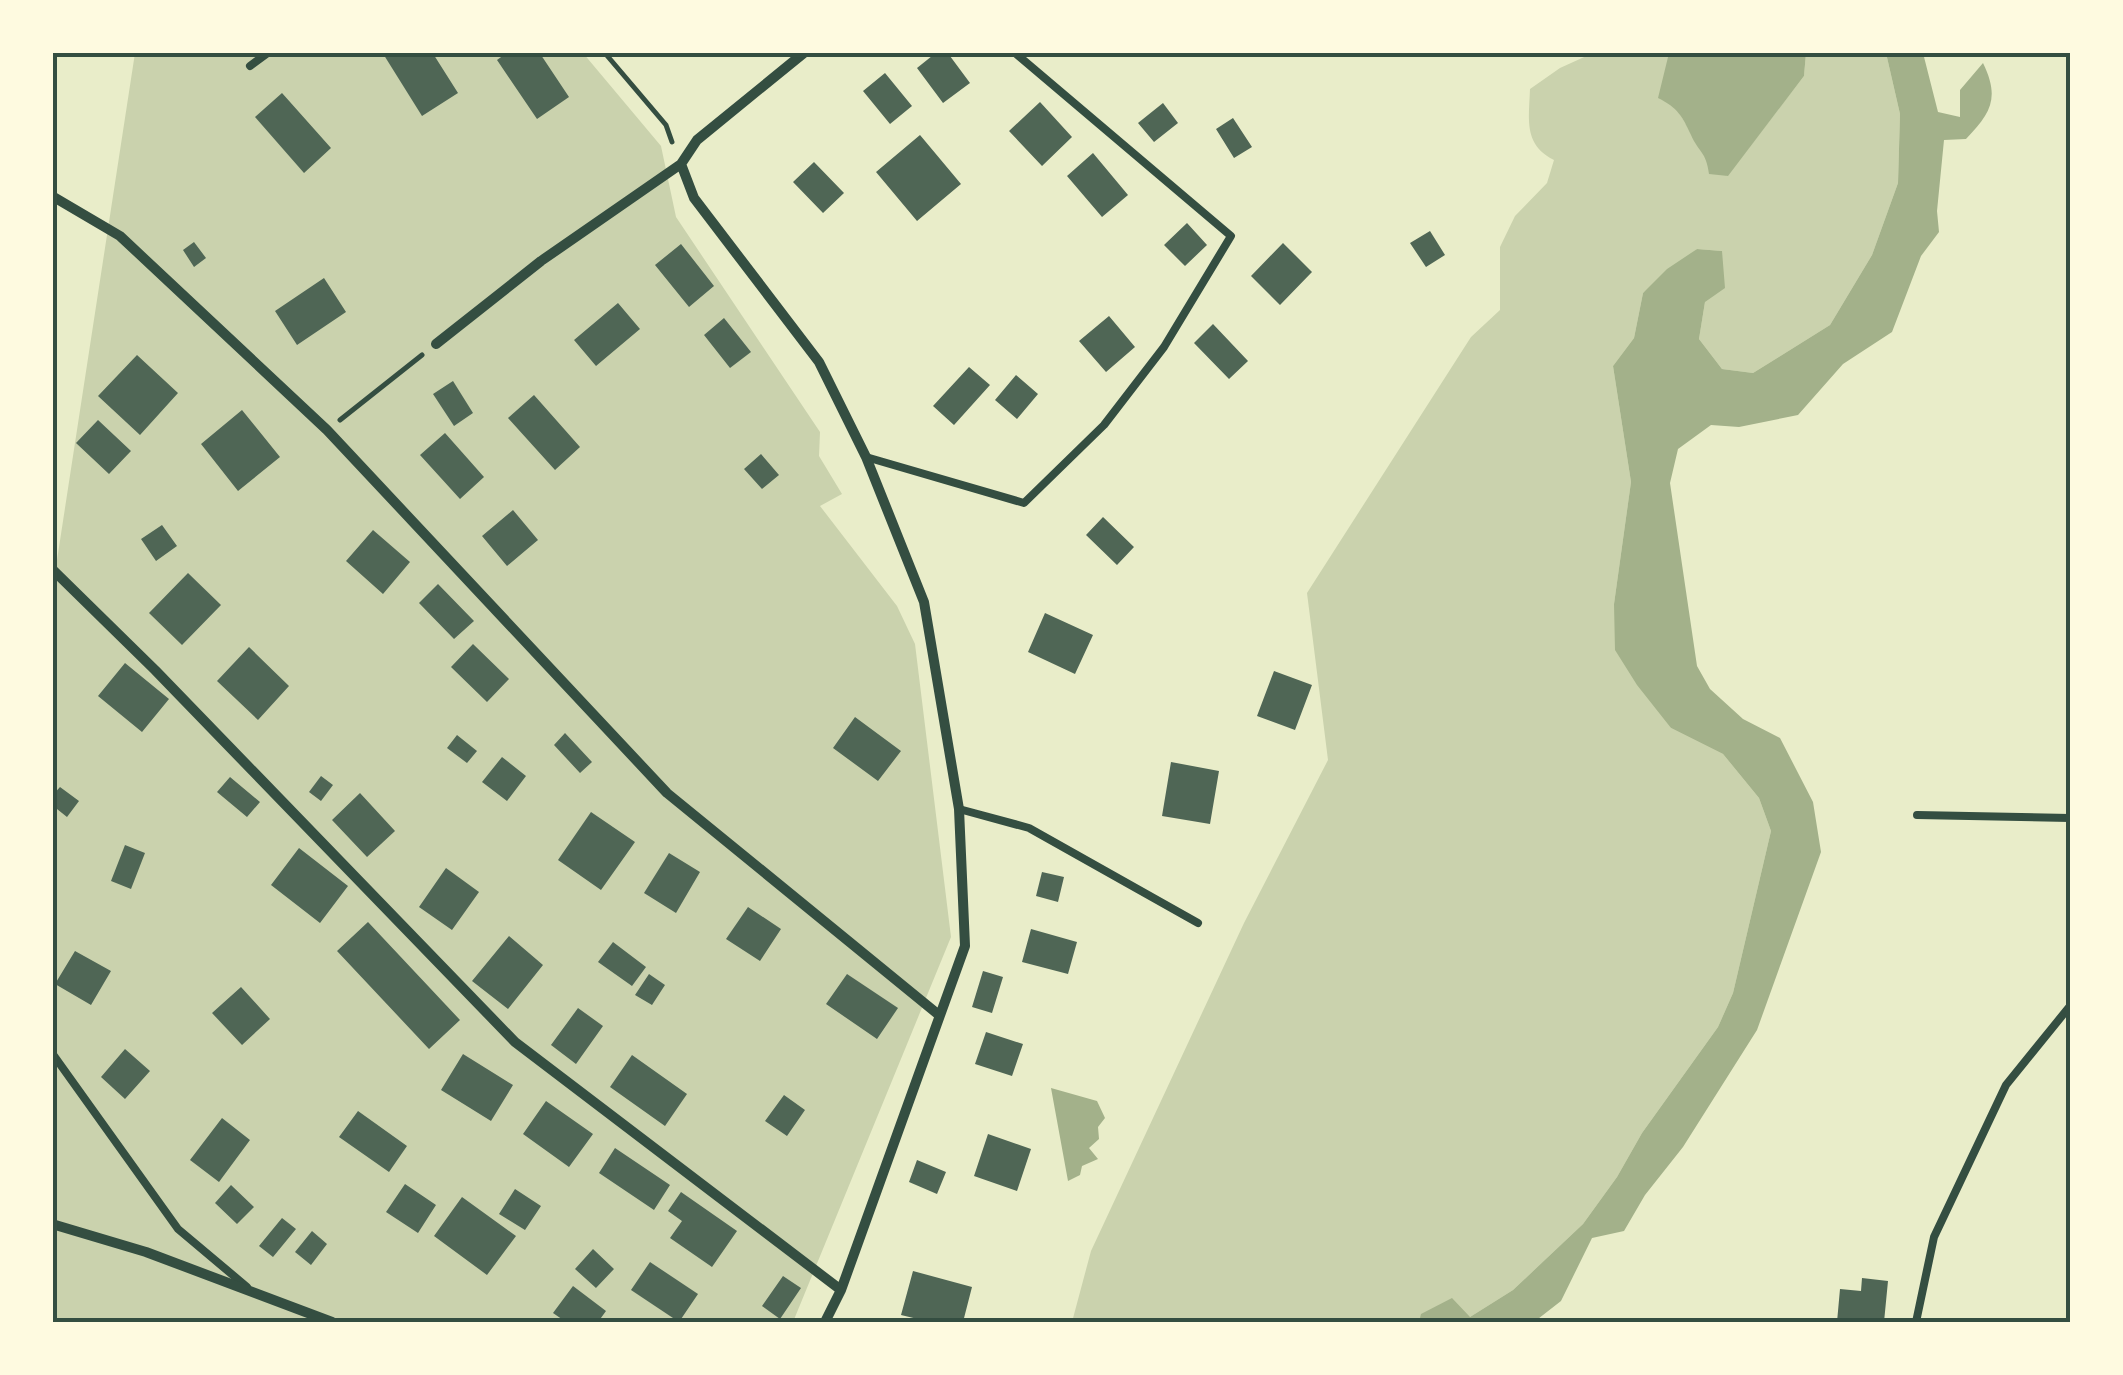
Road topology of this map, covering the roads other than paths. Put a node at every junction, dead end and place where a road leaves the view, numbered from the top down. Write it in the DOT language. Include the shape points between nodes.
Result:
graph roads {
  1 [pos="269,52"];
  2 [pos="805,52"];
  3 [pos="1014,52"];
  4 [pos="250,66"];
  5 [pos="681,164"];
  6 [pos="52,196"];
  7 [pos="436,344"];
  8 [pos="866,457"];
  9 [pos="52,568"];
  10 [pos="959,809"];
  11 [pos="1917,815"];
  12 [pos="2070,818"];
  13 [pos="1198,923"];
  14 [pos="2070,1006"];
  15 [pos="938,1015"];
  16 [pos="52,1053"];
  17 [pos="52,1224"];
  18 [pos="251,1290"];
  19 [pos="841,1290"];
  20 [pos="332,1322"];
  21 [pos="825,1322"];
  22 [pos="1916,1322"];
  1 -- 4 [label="lane"];
  2 -- 5 [label="street" via="698,140"];
  3 -- 8 [label="lane" via="1231,236 1164,348 1104,425 1024,503"];
  5 -- 7 [label="street"];
  5 -- 8 [label="street" via="694,198 818,362"];
  6 -- 15 [label="street" via="120,236 327,430 667,793"];
  8 -- 10 [label="street" via="924,602"];
  9 -- 19 [label="street" via="515,1042"];
  10 -- 13 [label="lane" via="1029,828"];
  10 -- 15 [label="street" via="966,946"];
  11 -- 12 [label="lane"];
  14 -- 22 [label="lane" via="2006,1085 1934,1236"];
  15 -- 19 [label="street"];
  16 -- 18 [label="lane" via="178,1229"];
  17 -- 18 [label="street"];
  18 -- 20 [label="street"];
  19 -- 21 [label="street"];
}
